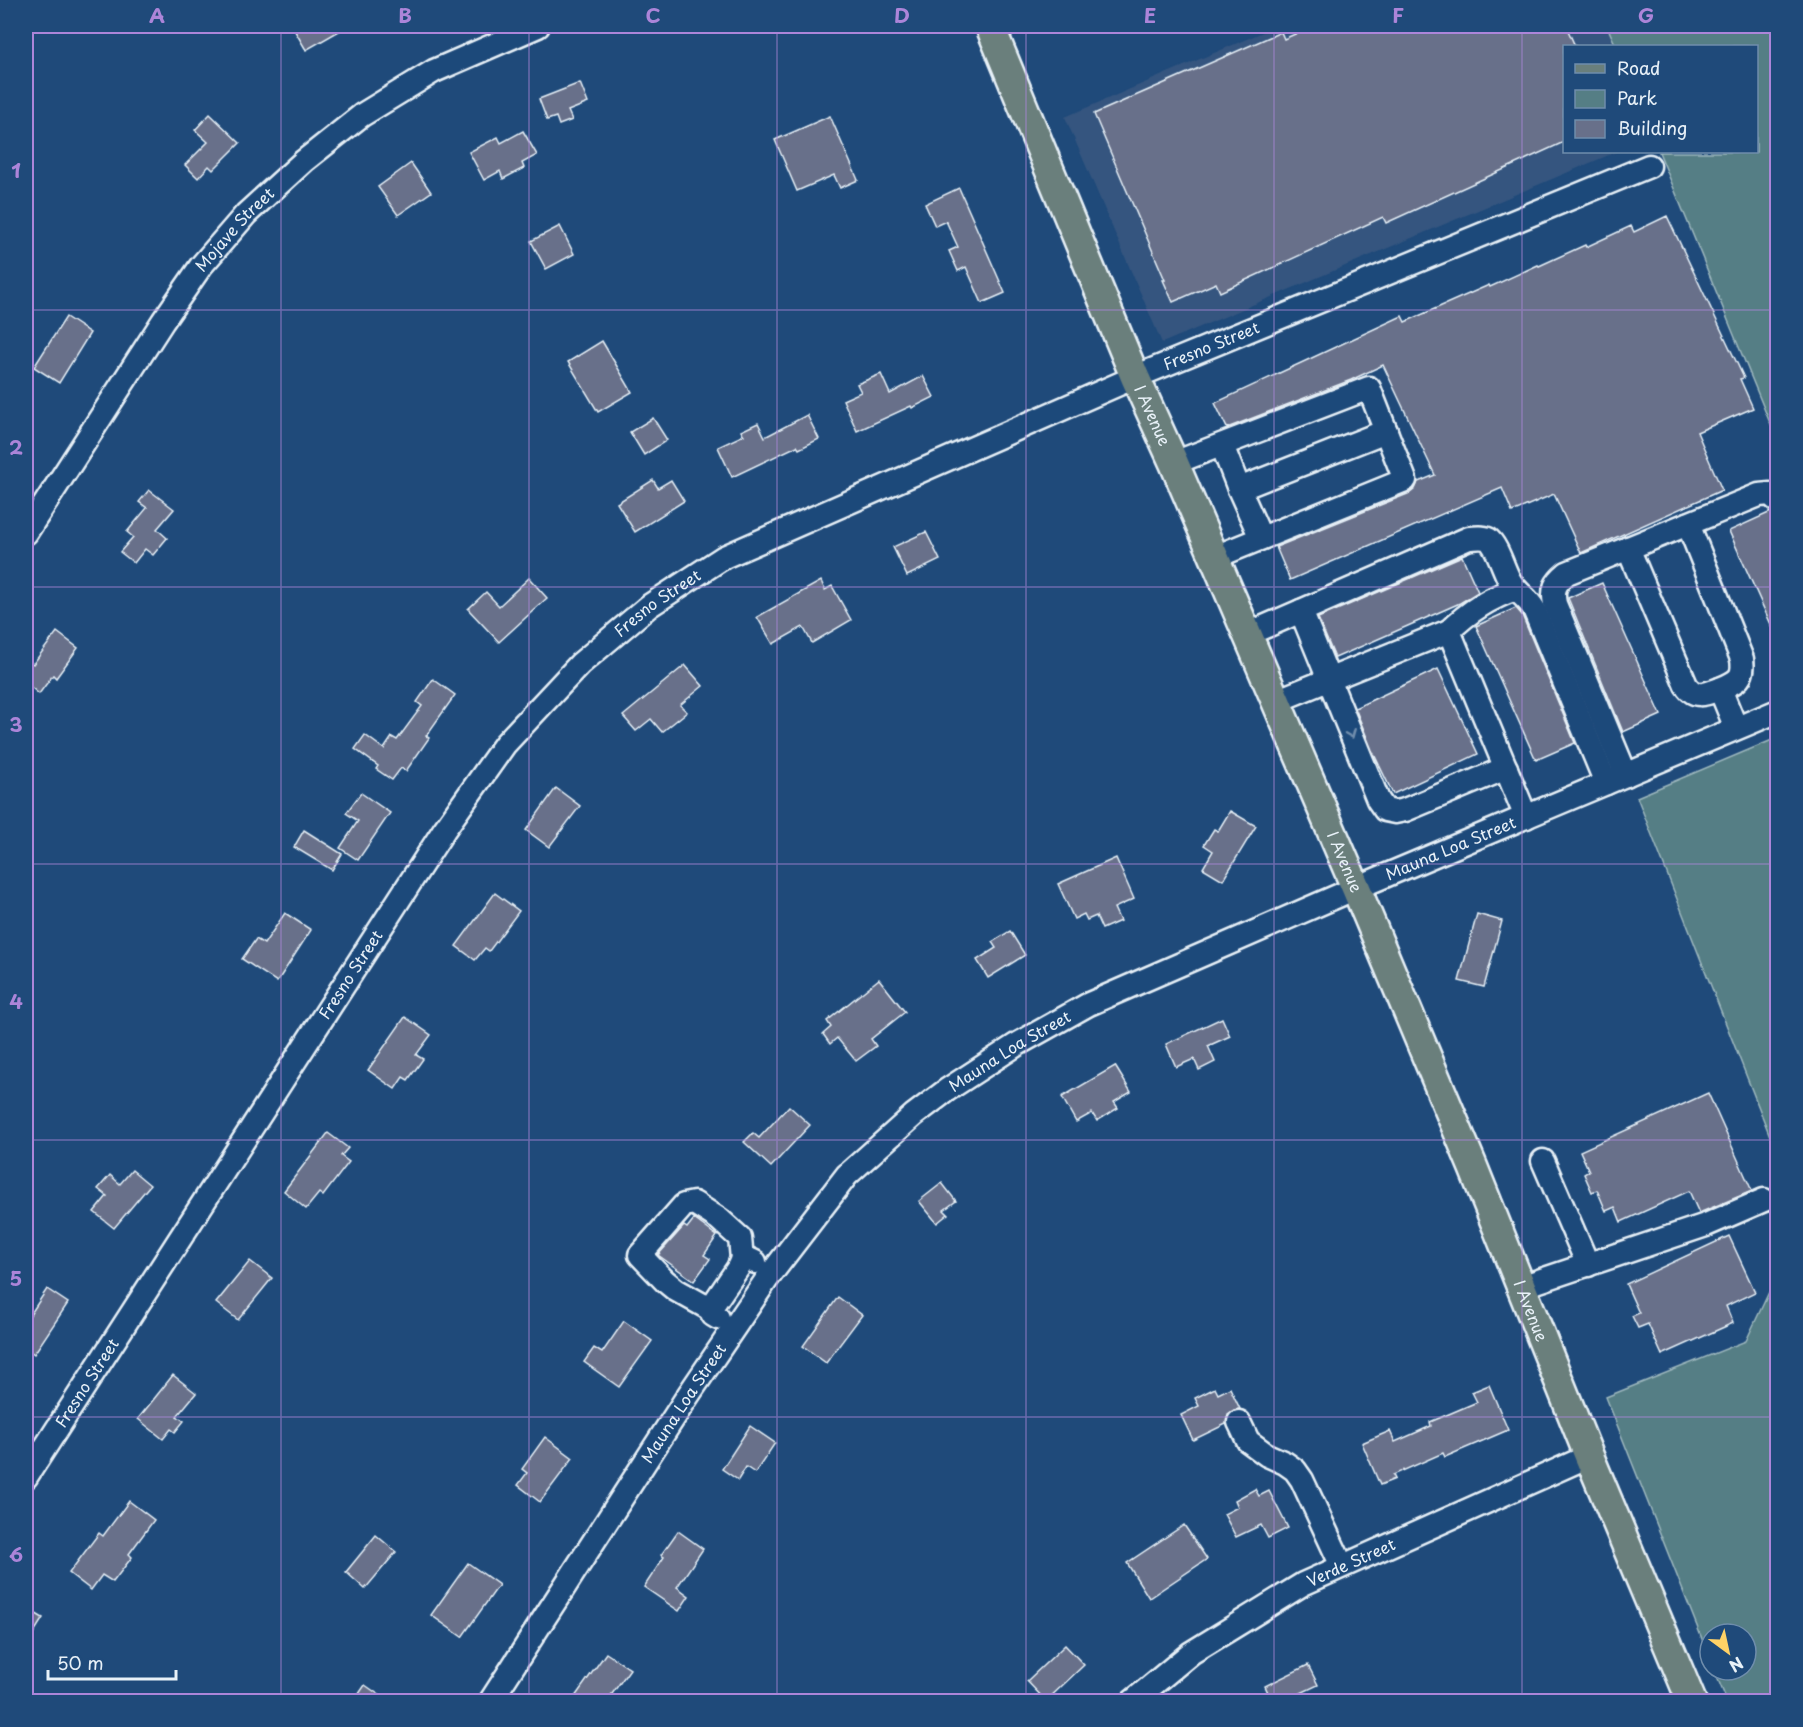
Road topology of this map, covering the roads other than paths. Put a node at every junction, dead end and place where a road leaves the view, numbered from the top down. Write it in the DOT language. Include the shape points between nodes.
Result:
graph roads {
  1 [pos="538,26"];
  2 [pos="990,26"];
  3 [pos="1649,166"];
  4 [pos="1135,377"];
  5 [pos="1386,431"];
  6 [pos="1222,445"];
  7 [pos="1174,463"];
  8 [pos="1239,489"];
  9 [pos="1774,497"];
  10 [pos="1688,524"];
  11 [pos="26,533"];
  12 [pos="1261,538"];
  13 [pos="1628,548"];
  14 [pos="1215,557"];
  15 [pos="1516,589"];
  16 [pos="1301,611"];
  17 [pos="1449,631"];
  18 [pos="1248,634"];
  19 [pos="1329,680"];
  20 [pos="1720,689"];
  21 [pos="1276,701"];
  22 [pos="1778,711"];
  23 [pos="1736,728"];
  24 [pos="1506,768"];
  25 [pos="1616,779"];
  26 [pos="1526,817"];
  27 [pos="1356,888"];
  28 [pos="1543,1161"];
  29 [pos="1764,1200"];
  30 [pos="742,1259"];
  31 [pos="1588,1265"];
  32 [pos="772,1273"];
  33 [pos="1521,1287"];
  34 [pos="710,1309"];
  35 [pos="735,1326"];
  36 [pos="1239,1422"];
  37 [pos="1589,1456"];
  38 [pos="26,1477"];
  39 [pos="1342,1566"];
  40 [pos="490,1701"];
  41 [pos="1132,1701"];
  42 [pos="1692,1701"];
  1 -- 11 [label="street, Mojave Street" via="434,71 363,115 304,160 246,214 201,266 163,321"];
  2 -- 4 [label="main road, I Avenue"];
  3 -- 4 [label="street, Fresno Street"];
  4 -- 7 [label="main road, I Avenue"];
  4 -- 38 [label="street, Fresno Street" via="724,557 649,606 580,664 505,744 444,830"];
  5 -- 6 [label="street" via="1369,388"];
  5 -- 8 [label="street"];
  5 -- 12 [label="street" via="1405,480"];
  6 -- 7 [label="street"];
  6 -- 8 [label="street"];
  7 -- 14 [label="main road, I Avenue"];
  8 -- 12 [label="street"];
  9 -- 10 [label="street" via="1759,495"];
  10 -- 13 [label="street"];
  10 -- 20 [label="street" via="1742,659 1740,678"];
  12 -- 14 [label="street"];
  13 -- 20 [label="street" via="1690,692 1706,695"];
  13 -- 25 [label="street" via="1567,573 1552,591"];
  14 -- 18 [label="main road, I Avenue"];
  15 -- 16 [label="street" via="1488,539 1469,538"];
  15 -- 17 [label="street" via="1485,601"];
  15 -- 25 [label="street" via="1534,609"];
  16 -- 18 [label="street"];
  16 -- 19 [label="street"];
  17 -- 19 [label="street"];
  17 -- 24 [label="street"];
  18 -- 21 [label="main road, I Avenue"];
  19 -- 21 [label="street"];
  19 -- 24 [label="street, one-way" via="1385,810 1405,810"];
  20 -- 23 [label="street"];
  21 -- 27 [label="main road, I Avenue"];
  22 -- 23 [label="street, Mauna Loa Street"];
  23 -- 25 [label="street, Mauna Loa Street"];
  24 -- 26 [label="street"];
  25 -- 26 [label="street, Mauna Loa Street"];
  26 -- 27 [label="street, Mauna Loa Street"];
  27 -- 32 [label="street, Mauna Loa Street" via="1089,1004 1016,1045 914,1115 847,1175"];
  27 -- 33 [label="main road, I Avenue"];
  28 -- 31 [label="street"];
  29 -- 31 [label="street" via="1706,1225"];
  30 -- 32 [label="street"];
  30 -- 34 [label="street"];
  30 -- 34 [label="street" via="740,1238 694,1203 684,1205 640,1255 676,1290"];
  31 -- 33 [label="street"];
  32 -- 35 [label="street, Mauna Loa Street"];
  33 -- 37 [label="main road, I Avenue"];
  34 -- 35 [label="street" via="713,1315"];
  35 -- 40 [label="street, Mauna Loa Street"];
  36 -- 39 [label="street" via="1248,1442 1295,1470"];
  37 -- 39 [label="street, Verde Street"];
  37 -- 42 [label="main road, I Avenue"];
  39 -- 41 [label="street, Verde Street" via="1303,1584 1191,1653"];
}
